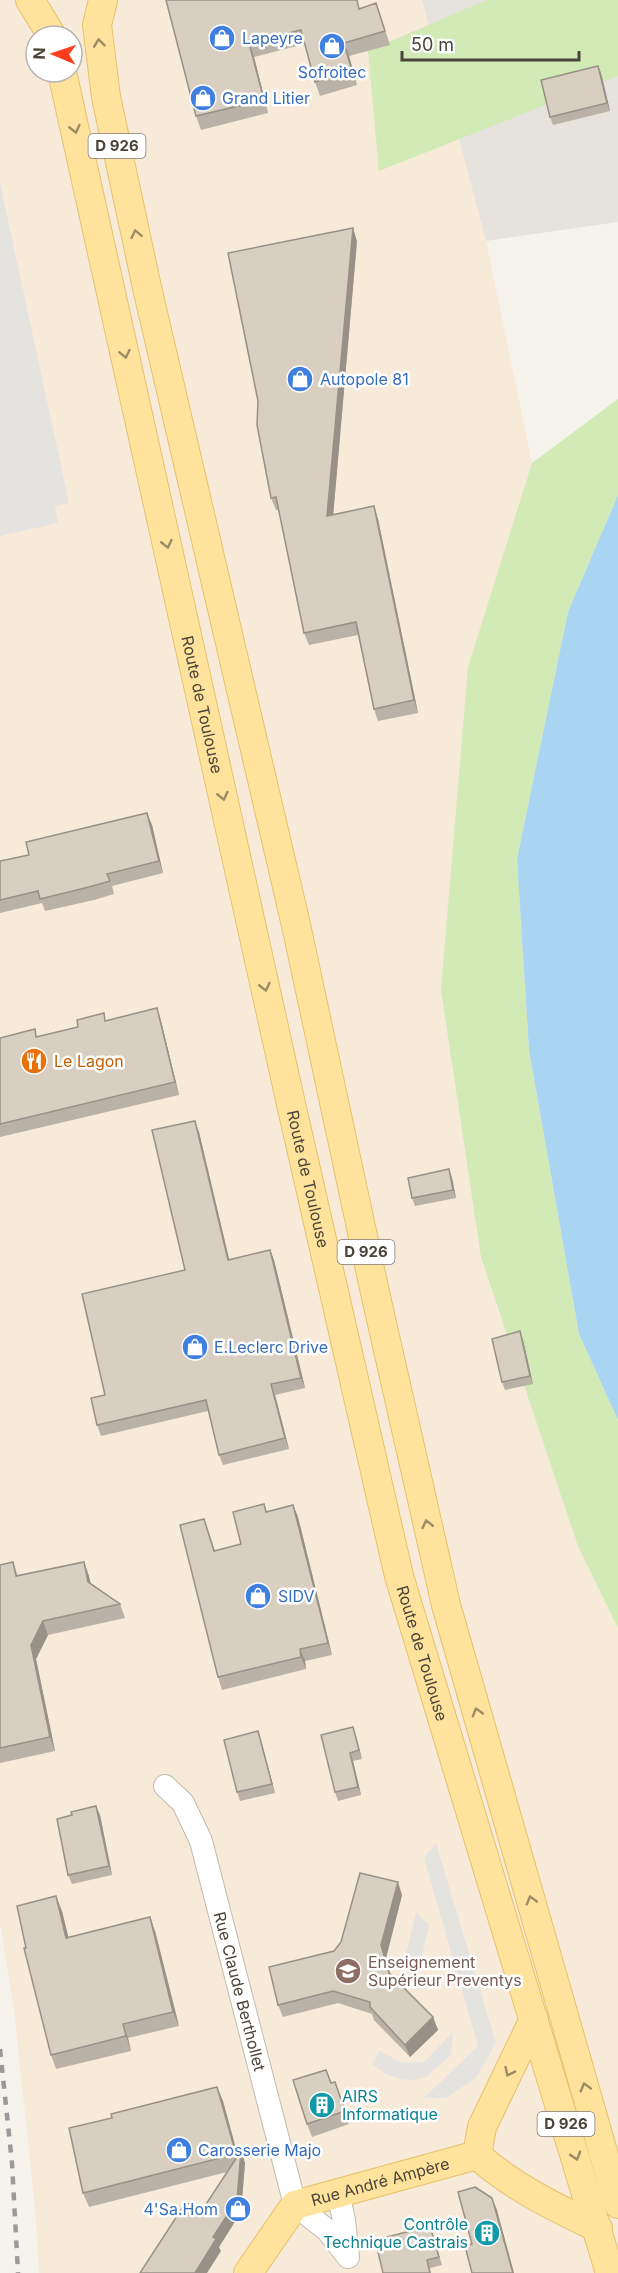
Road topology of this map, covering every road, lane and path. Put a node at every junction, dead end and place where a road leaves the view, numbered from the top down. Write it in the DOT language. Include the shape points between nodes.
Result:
graph roads {
  1 [pos="30,0"];
  2 [pos="103,0"];
  3 [pos="45,24"];
  4 [pos="65,84"];
  5 [pos="165,1786"];
  6 [pos="534,2019"];
  7 [pos="477,2155"];
  8 [pos="338,2193"];
  9 [pos="618,2204"];
  10 [pos="295,2205"];
  11 [pos="598,2228"];
  12 [pos="350,2265"];
  13 [pos="248,2273"];
  14 [pos="610,2273"];
  1 -- 3 [label="main road"];
  9 -- 2 [label="main road, D 926, one-way" via="446,1605 296,926 148,292 109,109 97,25"];
  4 -- 6 [label="main road, Route de Toulouse / D 926, one-way" via="399,1575"];
  5 -- 10 [label="street, Rue Claude Berthollet" via="183,1803 201,1841"];
  6 -- 7 [label="main road, one-way" via="482,2127"];
  6 -- 11 [label="main road, Route de Toulouse / D 926, one-way"];
  7 -- 8 [label="main road, Rue André Ampère"];
  7 -- 11 [label="main road" via="496,2173 524,2190"];
  8 -- 10 [label="main road, Rue André Ampère"];
  8 -- 12 [label="street"];
  10 -- 12 [label="street" via="327,2230"];
  10 -- 13 [label="main road, Rue André Ampère"];
  11 -- 14 [label="main road, Route de Toulouse / D 926"];
}
